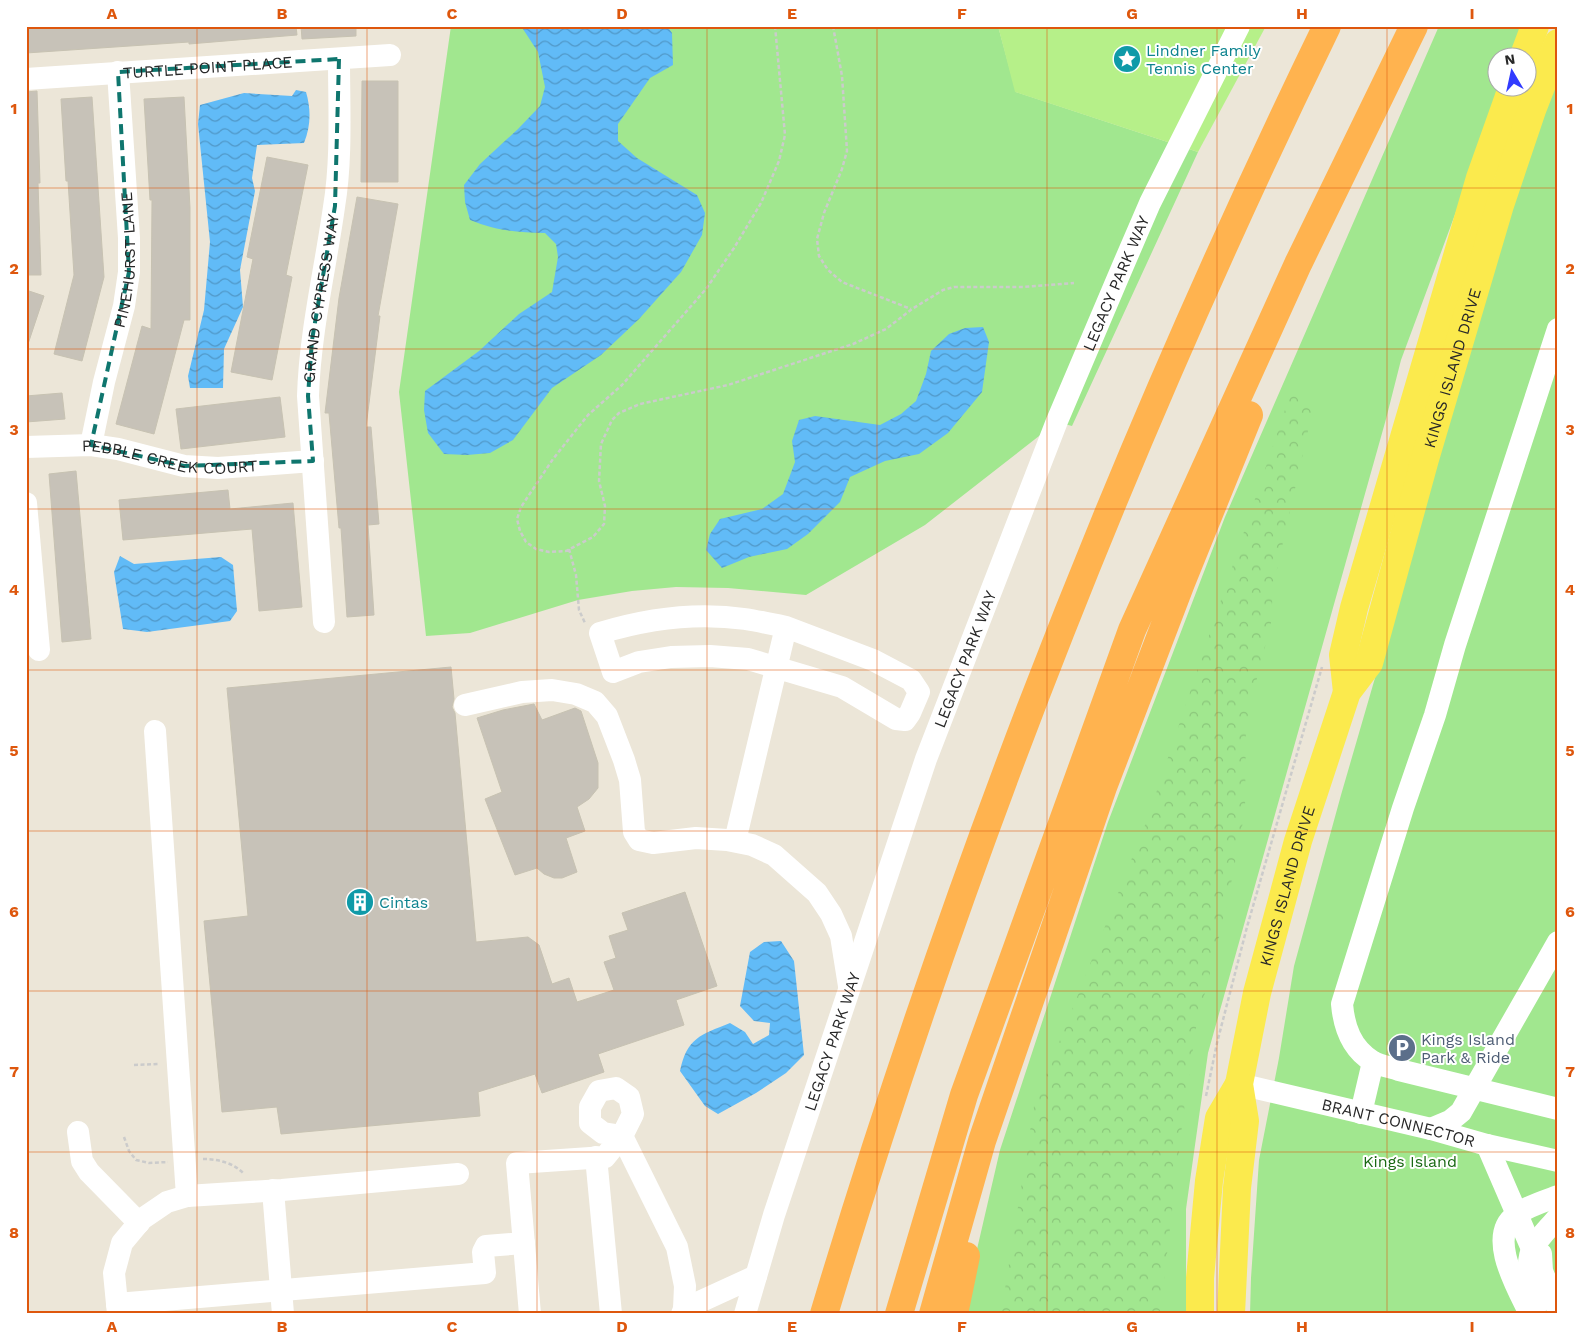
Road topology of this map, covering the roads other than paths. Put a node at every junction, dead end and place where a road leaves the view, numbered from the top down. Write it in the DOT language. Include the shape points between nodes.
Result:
graph roads {
  1 [pos="1239,26"];
  2 [pos="1327,26"];
  3 [pos="1414,26"];
  4 [pos="1535,26"];
  5 [pos="1558,43"];
  6 [pos="1527,48"];
  7 [pos="390,55"];
  8 [pos="339,59"];
  9 [pos="118,72"];
  10 [pos="26,79"];
  11 [pos="1508,98"];
  12 [pos="1270,327"];
  13 [pos="1558,329"];
  14 [pos="91,445"];
  15 [pos="26,448"];
  16 [pos="313,461"];
  17 [pos="26,503"];
  18 [pos="30,583"];
  19 [pos="324,622"];
  20 [pos="786,627"];
  21 [pos="39,650"];
  22 [pos="776,668"];
  23 [pos="1347,692"];
  24 [pos="465,705"];
  25 [pos="154,730"];
  26 [pos="735,842"];
  27 [pos="1558,942"];
  28 [pos="850,990"];
  29 [pos="1373,1062"];
  30 [pos="1239,1084"];
  31 [pos="1476,1089"];
  32 [pos="1558,1109"];
  33 [pos="1361,1113"];
  34 [pos="1431,1129"];
  35 [pos="78,1132"];
  36 [pos="982,1141"];
  37 [pos="1487,1145"];
  38 [pos="596,1157"];
  39 [pos="1558,1161"];
  40 [pos="458,1174"];
  41 [pos="266,1190"];
  42 [pos="188,1196"];
  43 [pos="1558,1196"];
  44 [pos="1516,1214"];
  45 [pos="139,1223"];
  46 [pos="1552,1224"];
  47 [pos="524,1243"];
  48 [pos="1532,1249"];
  49 [pos="756,1276"];
  50 [pos="281,1290"];
  51 [pos="158,1307"];
  52 [pos="117,1309"];
  53 [pos="1558,1310"];
  54 [pos="683,1312"];
  55 [pos="283,1314"];
  56 [pos="530,1314"];
  57 [pos="611,1314"];
  58 [pos="745,1314"];
  59 [pos="824,1314"];
  60 [pos="899,1314"];
  61 [pos="933,1314"];
  62 [pos="954,1314"];
  63 [pos="1200,1314"];
  64 [pos="1231,1314"];
  65 [pos="1530,1314"];
  66 [pos="1538,1314"];
  1 -- 28 [label="street, LEGACY PARK WAY" via="1150,203 1057,421 926,759"];
  2 -- 59 [label="highway" via="1242,205 1157,397 1034,697 904,1059"];
  3 -- 12 [label="highway"];
  4 -- 6 [label="main road"];
  5 -- 23 [label="main road, KINGS ISLAND DRIVE" via="1498,214 1425,459 1369,663"];
  7 -- 8 [label="street, TURTLE POINT PLACE"];
  8 -- 9 [label="street, TURTLE POINT PLACE"];
  8 -- 16 [label="street, GRAND CYPRESS WAY" via="335,206 309,362"];
  9 -- 10 [label="street, TURTLE POINT PLACE"];
  9 -- 14 [label="street, PINEHURST LANE" via="129,272"];
  11 -- 23 [label="main road, KINGS ISLAND DRIVE" via="1480,178 1354,608 1343,655"];
  12 -- 36 [label="highway" via="1261,386 1103,787"];
  12 -- 60 [label="highway" via="1132,630 964,1095"];
  13 -- 29 [label="street" via="1342,1004 1343,1022 1350,1038"];
  14 -- 15 [label="street, PEBBLE CREEK COURT"];
  14 -- 16 [label="street, PEBBLE CREEK COURT" via="184,466 218,468"];
  16 -- 19 [label="street, GRAND CYPRESS WAY"];
  17 -- 18 [label="street"];
  18 -- 21 [label="street"];
  20 -- 22 [label="street"];
  20 -- 22 [label="street" via="872,660 911,680 919,692 905,720 896,719 842,687"];
  20 -- 22 [label="street" via="710,616 629,624 600,633 613,672 639,662 710,656 748,659"];
  22 -- 26 [label="street"];
  23 -- 30 [label="main road, KINGS ISLAND DRIVE" via="1298,841 1259,983"];
  24 -- 26 [label="street" via="522,692 552,690 576,694 595,702 607,716 624,760 630,780 634,832 639,840 653,843 696,838"];
  25 -- 42 [label="street"];
  26 -- 28 [label="street" via="752,845 774,856 817,893 841,936"];
  27 -- 31 [label="street"];
  28 -- 49 [label="street, LEGACY PARK WAY"];
  29 -- 31 [label="street"];
  29 -- 33 [label="street"];
  30 -- 33 [label="street, BRANT CONNECTOR"];
  30 -- 63 [label="main road, KINGS ISLAND DRIVE" via="1219,1118 1209,1181"];
  30 -- 64 [label="main road, KINGS ISLAND DRIVE" via="1245,1121 1237,1188"];
  31 -- 32 [label="street"];
  31 -- 34 [label="street" via="1461,1112"];
  33 -- 34 [label="street, BRANT CONNECTOR"];
  34 -- 37 [label="street, BRANT CONNECTOR"];
  35 -- 45 [label="street" via="82,1161 89,1172"];
  36 -- 61 [label="highway"];
  36 -- 62 [label="highway" via="979,1193"];
  37 -- 39 [label="street, BRANT CONNECTOR"];
  37 -- 44 [label="street"];
  38 -- 47 [label="street" via="517,1163"];
  38 -- 54 [label="street" via="605,1157 622,1136 677,1247 685,1286"];
  38 -- 57 [label="street"];
  40 -- 41 [label="street"];
  41 -- 42 [label="street"];
  41 -- 50 [label="street"];
  42 -- 45 [label="street" via="167,1202"];
  43 -- 44 [label="street"];
  44 -- 48 [label="street"];
  44 -- 65 [label="street" via="1504,1232 1503,1249"];
  45 -- 52 [label="street" via="122,1243 114,1273"];
  46 -- 48 [label="street"];
  46 -- 53 [label="street" via="1541,1254 1542,1270"];
  47 -- 50 [label="street" via="486,1246 483,1252 485,1273"];
  47 -- 56 [label="street"];
  48 -- 66 [label="street" via="1529,1266"];
  49 -- 54 [label="street"];
  49 -- 58 [label="street, LEGACY PARK WAY"];
  50 -- 51 [label="street"];
  50 -- 55 [label="street"];
  51 -- 52 [label="street"];
}
